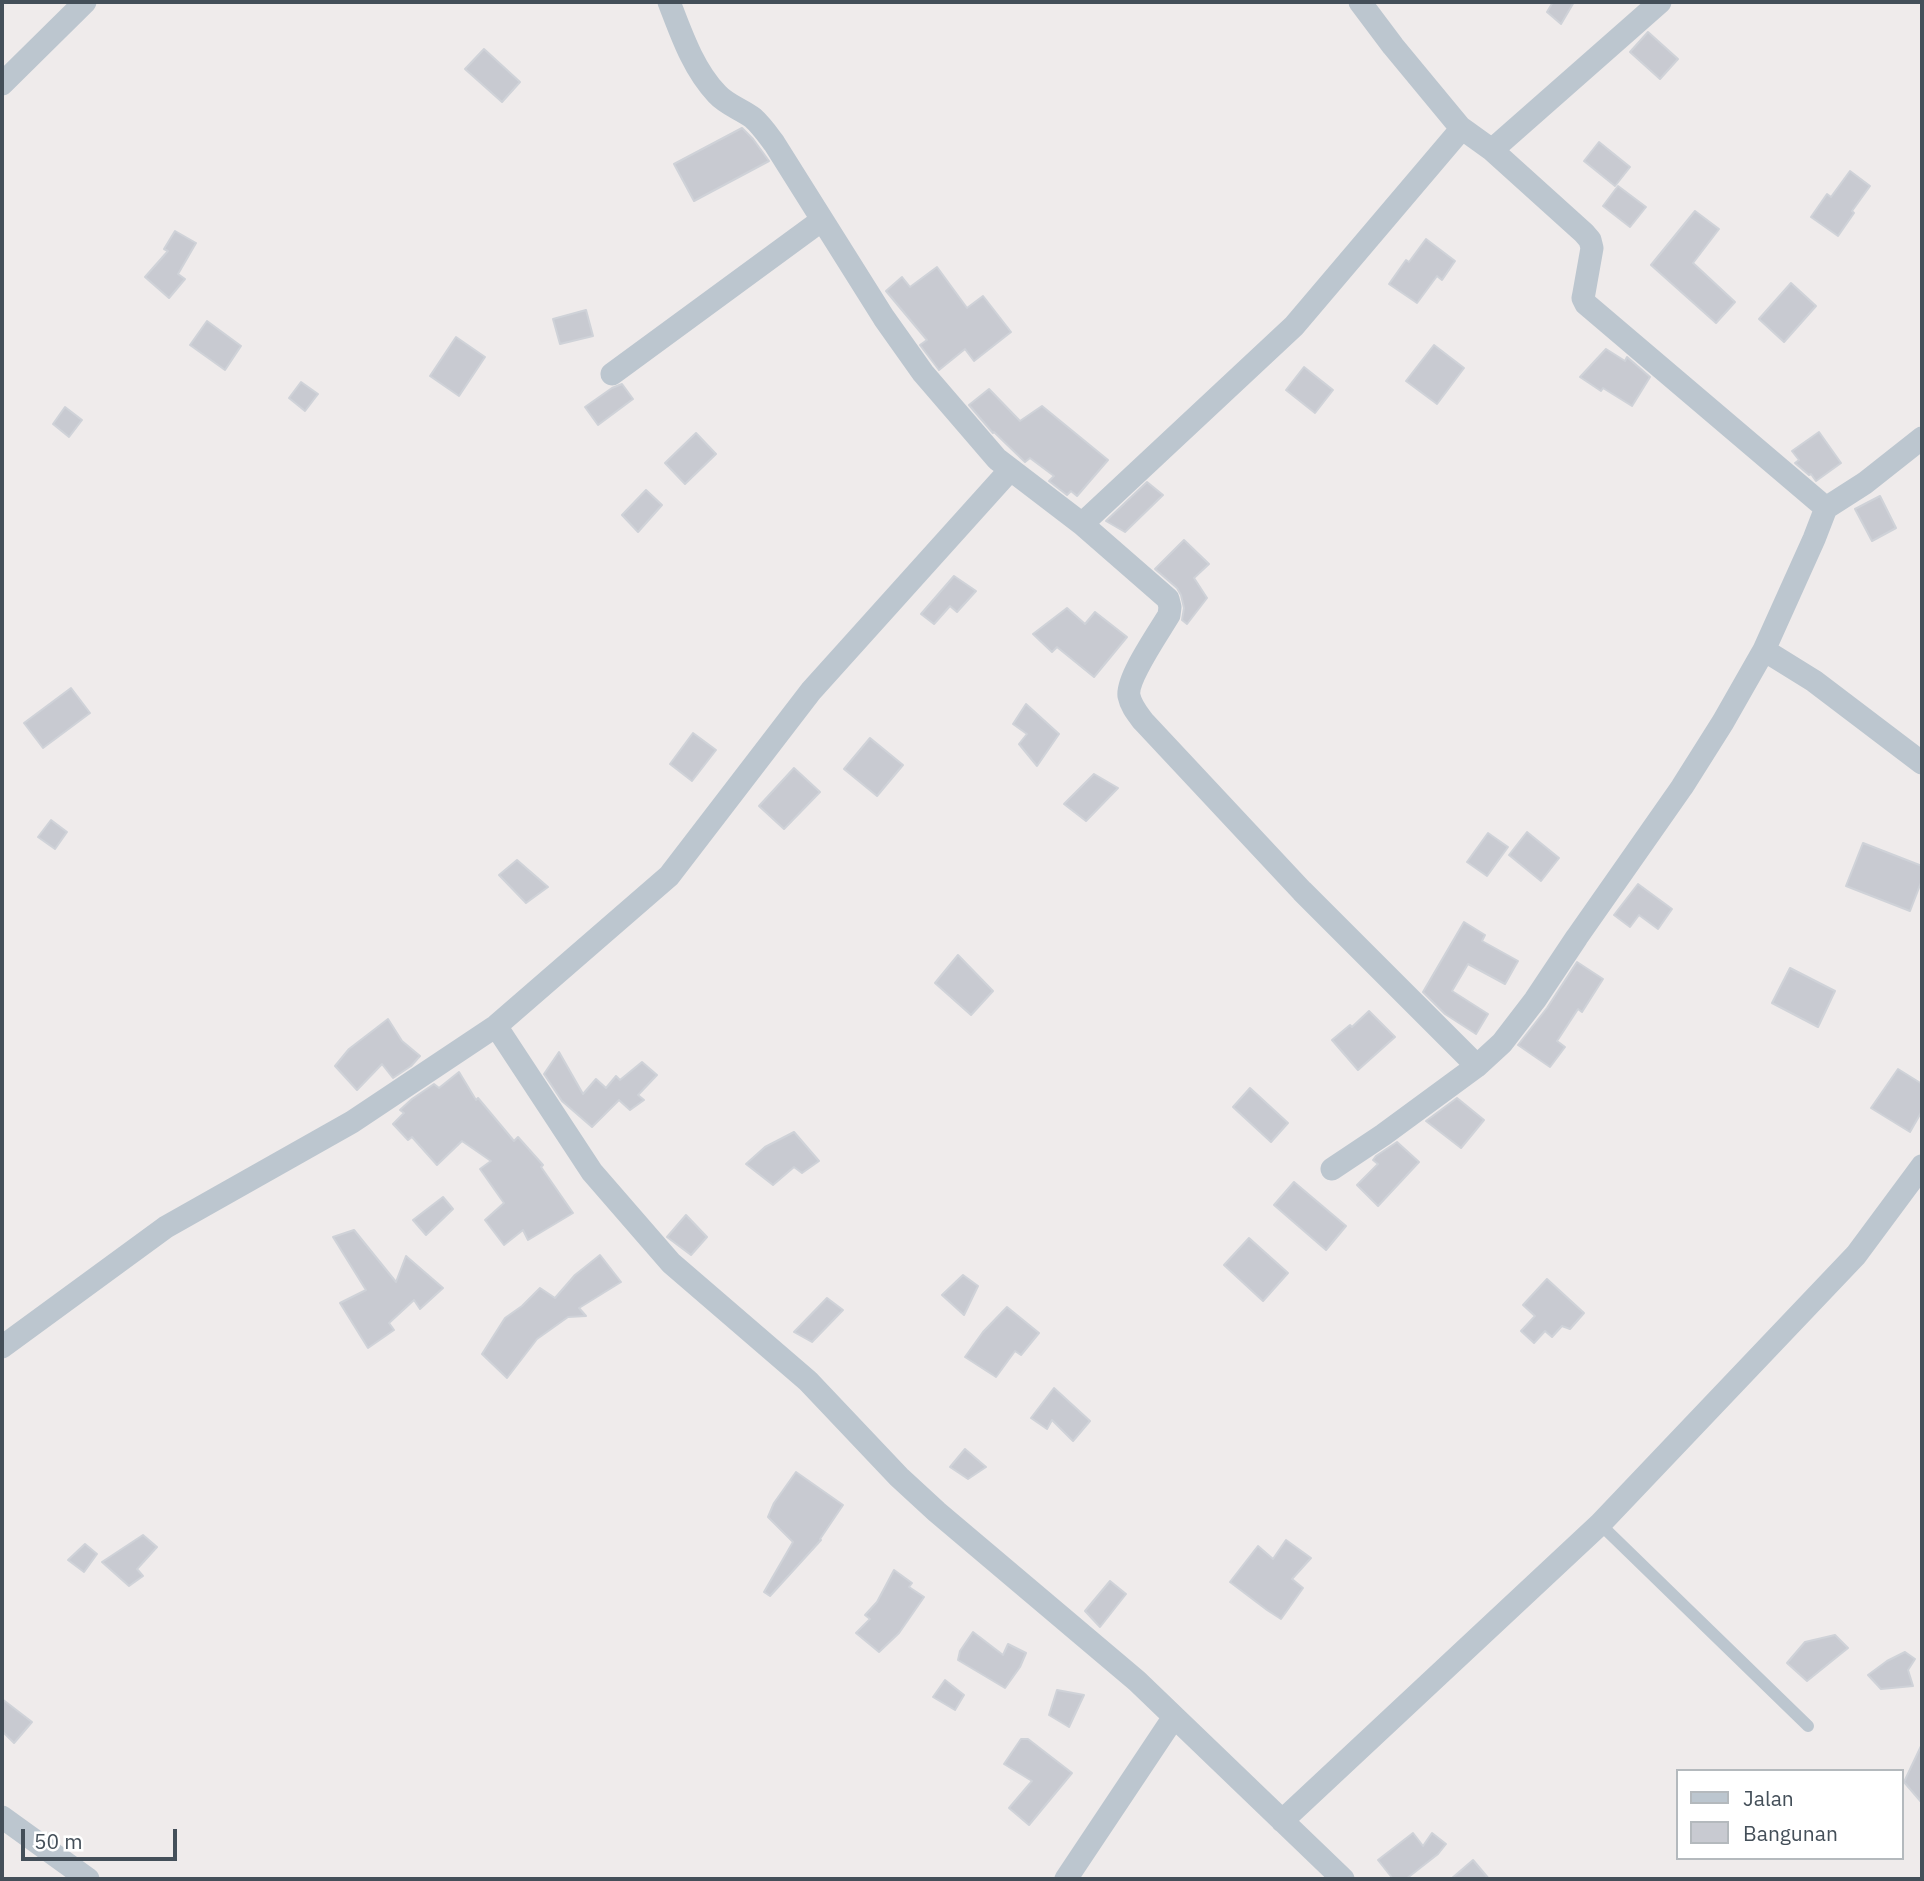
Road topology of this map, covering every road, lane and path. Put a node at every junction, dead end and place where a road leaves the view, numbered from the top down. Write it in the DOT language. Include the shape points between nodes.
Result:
graph roads {
  1 [pos="85,2"];
  2 [pos="669,2"];
  3 [pos="1360,2"];
  4 [pos="1660,2"];
  5 [pos="2,83"];
  6 [pos="1460,127"];
  7 [pos="1492,150"];
  8 [pos="822,220"];
  9 [pos="612,374"];
  10 [pos="1922,438"];
  11 [pos="1010,470"];
  12 [pos="1826,508"];
  13 [pos="1082,524"];
  14 [pos="1764,650"];
  15 [pos="1922,763"];
  16 [pos="496,1026"];
  17 [pos="1477,1066"];
  18 [pos="1922,1166"];
  19 [pos="1332,1170"];
  20 [pos="2,1347"];
  21 [pos="1600,1524"];
  22 [pos="1174,1717"];
  23 [pos="1808,1726"];
  24 [pos="2,1817"];
  25 [pos="1282,1821"];
  26 [pos="88,1879"];
  27 [pos="1066,1879"];
  28 [pos="1343,1879"];
  1 -- 5 [label="street"];
  2 -- 8 [label="street" via="709,85 762,127"];
  3 -- 6 [label="street"];
  4 -- 7 [label="street"];
  6 -- 7 [label="street"];
  6 -- 13 [label="street" via="1294,326"];
  7 -- 12 [label="street" via="1590,240 1586,304"];
  8 -- 9 [label="street"];
  8 -- 11 [label="street" via="923,373"];
  10 -- 12 [label="street"];
  11 -- 13 [label="street"];
  11 -- 16 [label="street" via="811,691 669,876"];
  12 -- 14 [label="street"];
  13 -- 17 [label="street" via="1168,599 1169,615 1128,687 1132,706 1302,891"];
  14 -- 15 [label="street" via="1814,681"];
  14 -- 17 [label="street" via="1682,788 1535,1000 1502,1043"];
  16 -- 20 [label="street" via="352,1122 166,1227"];
  16 -- 22 [label="street" via="592,1172 671,1263 808,1381 937,1512"];
  17 -- 19 [label="street"];
  18 -- 21 [label="street" via="1856,1255"];
  21 -- 23 [label="lane"];
  21 -- 25 [label="street"];
  22 -- 25 [label="street"];
  22 -- 27 [label="street"];
  24 -- 26 [label="street"];
  25 -- 28 [label="street"];
}
